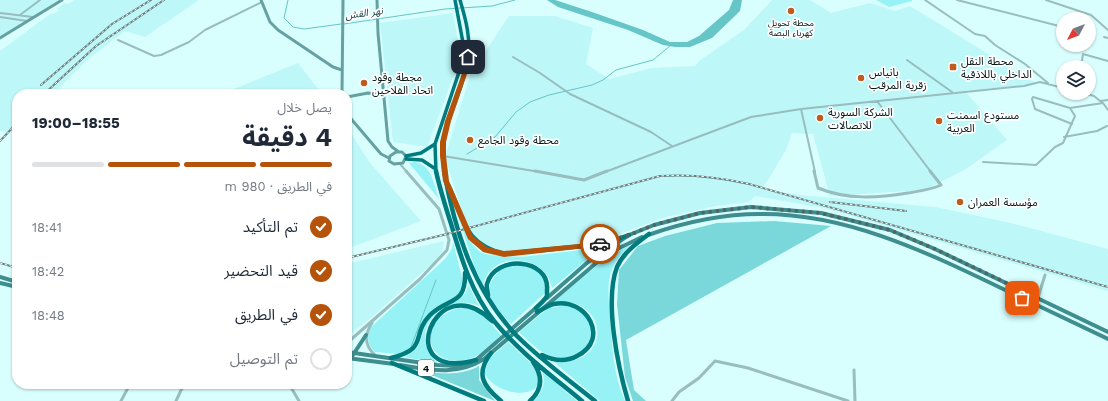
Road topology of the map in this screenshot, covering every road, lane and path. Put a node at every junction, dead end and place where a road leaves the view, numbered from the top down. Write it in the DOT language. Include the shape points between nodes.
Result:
graph roads {
  1 [pos="40,0"];
  2 [pos="62,0"];
  3 [pos="343,0"];
  4 [pos="377,0"];
  5 [pos="455,0"];
  6 [pos="460,0"];
  7 [pos="925,0"];
  8 [pos="957,0"];
  9 [pos="1046,0"];
  10 [pos="261,1"];
  11 [pos="0,13"];
  12 [pos="20,16"];
  13 [pos="0,17"];
  14 [pos="34,17"];
  15 [pos="28,21"];
  16 [pos="1056,25"];
  17 [pos="1108,30"];
  18 [pos="1104,37"];
  19 [pos="0,38"];
  20 [pos="1108,38"];
  21 [pos="118,40"];
  22 [pos="513,57"];
  23 [pos="907,60"];
  24 [pos="1082,60"];
  25 [pos="1108,61"];
  26 [pos="342,70"];
  27 [pos="1048,83"];
  28 [pos="1056,86"];
  29 [pos="342,89"];
  30 [pos="953,92"];
  31 [pos="384,94"];
  32 [pos="352,96"];
  33 [pos="1096,98"];
  34 [pos="1108,100"];
  35 [pos="877,102"];
  36 [pos="1102,102"];
  37 [pos="1070,108"];
  38 [pos="801,109"];
  39 [pos="1108,110"];
  40 [pos="352,120"];
  41 [pos="1072,124"];
  42 [pos="1108,126"];
  43 [pos="1064,137"];
  44 [pos="435,144"];
  45 [pos="672,147"];
  46 [pos="399,152"];
  47 [pos="443,156"];
  48 [pos="389,158"];
  49 [pos="406,158"];
  50 [pos="983,162"];
  51 [pos="400,164"];
  52 [pos="434,168"];
  53 [pos="446,181"];
  54 [pos="649,234"];
  55 [pos="629,235"];
  56 [pos="464,267"];
  57 [pos="1044,275"];
  58 [pos="0,277"];
  59 [pos="12,281"];
  60 [pos="0,283"];
  61 [pos="12,286"];
  62 [pos="1038,298"];
  63 [pos="490,304"];
  64 [pos="1036,304"];
  65 [pos="536,310"];
  66 [pos="374,319"];
  67 [pos="504,331"];
  68 [pos="1108,332"];
  69 [pos="366,335"];
  70 [pos="352,339"];
  71 [pos="1108,339"];
  72 [pos="496,345"];
  73 [pos="522,350"];
  74 [pos="534,350"];
  75 [pos="491,352"];
  76 [pos="354,353"];
  77 [pos="379,356"];
  78 [pos="352,358"];
  79 [pos="476,360"];
  80 [pos="391,361"];
  81 [pos="854,370"];
  82 [pos="127,389"];
  83 [pos="182,389"];
  84 [pos="292,389"];
  85 [pos="121,401"];
  86 [pos="176,401"];
  87 [pos="299,401"];
  88 [pos="484,401"];
  89 [pos="501,401"];
  90 [pos="530,401"];
  91 [pos="582,401"];
  92 [pos="596,401"];
  93 [pos="628,401"];
  94 [pos="672,401"];
  95 [pos="848,401"];
  96 [pos="855,401"];
  1 -- 12 [label="street"];
  2 -- 14 [label="street"];
  3 -- 26 [label="street"];
  4 -- 31 [label="street"];
  5 -- 44 [label="highway" via="464,48 462,63"];
  6 -- 47 [label="highway" via="469,46 466,68 443,142"];
  7 -- 27 [label="street" via="975,34 984,36"];
  8 -- 16 [label="street"];
  9 -- 17 [label="street" via="1092,15"];
  10 -- 21 [label="street" via="161,55 154,56"];
  10 -- 26 [label="street" via="270,22 278,30 333,67"];
  11 -- 12 [label="street"];
  12 -- 14 [label="street"];
  13 -- 15 [label="street"];
  14 -- 15 [label="street"];
  15 -- 19 [label="street"];
  18 -- 20 [label="street"];
  22 -- 45 [label="street" via="570,94 651,132"];
  23 -- 30 [label="street"];
  24 -- 25 [label="street" via="1083,54"];
  26 -- 29 [label="street"];
  27 -- 28 [label="street"];
  27 -- 30 [label="street"];
  30 -- 35 [label="street"];
  31 -- 32 [label="street"];
  31 -- 46 [label="street" via="388,141"];
  33 -- 36 [label="street"];
  34 -- 36 [label="street"];
  35 -- 38 [label="street"];
  35 -- 38 [label="street" via="941,185 933,189 867,198 827,193 818,188"];
  36 -- 37 [label="street"];
  36 -- 39 [label="street"];
  37 -- 41 [label="street" via="1075,116"];
  37 -- 41 [label="street" via="1042,99 1032,99 1035,109"];
  38 -- 45 [label="street" via="751,117"];
  40 -- 48 [label="street" via="381,154"];
  41 -- 43 [label="street"];
  42 -- 43 [label="street" via="1097,131"];
  43 -- 50 [label="street" via="1063,143 1053,147 1036,165"];
  44 -- 49 [label="highway" via="421,153"];
  44 -- 52 [label="highway"];
  45 -- 47 [label="street" via="584,180"];
  46 -- 48 [label="street"];
  46 -- 49 [label="street" via="404,153"];
  47 -- 53 [label="highway"];
  48 -- 51 [label="street" via="392,164"];
  49 -- 51 [label="street"];
  49 -- 52 [label="highway" via="422,160"];
  51 -- 66 [label="street" via="439,209 449,244 435,265"];
  52 -- 56 [label="highway"];
  53 -- 55 [label="highway" via="470,237 485,250 494,253 604,244"];
  53 -- 63 [label="highway" via="452,212 470,264"];
  54 -- 64 [label="main road" via="694,219 740,213 814,217 875,233 928,254"];
  54 -- 65 [label="main road" via="611,252"];
  54 -- 93 [label="highway" via="622,258 614,279 612,300 617,356 619,373"];
  55 -- 62 [label="main road" via="654,225 715,211 751,207 821,213 890,230"];
  55 -- 65 [label="main road" via="588,262"];
  56 -- 67 [label="highway" via="484,308"];
  56 -- 80 [label="highway" via="464,292 434,311 413,350"];
  57 -- 62 [label="street"];
  58 -- 59 [label="main road"];
  60 -- 61 [label="main road"];
  62 -- 64 [label="street"];
  62 -- 68 [label="main road"];
  63 -- 65 [label="highway" via="486,291 491,276 504,265 522,263 533,265 548,283 547,296"];
  63 -- 74 [label="highway" via="508,327"];
  64 -- 71 [label="main road"];
  65 -- 72 [label="main road"];
  65 -- 74 [label="highway" via="552,304 572,304 588,316 594,336 585,351 572,359 550,359"];
  66 -- 69 [label="street"];
  66 -- 70 [label="street"];
  67 -- 73 [label="highway"];
  67 -- 79 [label="highway" via="482,311 469,306 449,308 437,316 427,337 428,346 433,354 449,364"];
  69 -- 76 [label="main road"];
  69 -- 77 [label="street" via="367,345 373,354"];
  72 -- 75 [label="main road, 4"];
  72 -- 79 [label="main road, 4"];
  73 -- 90 [label="highway" via="541,376 540,388"];
  73 -- 91 [label="highway"];
  74 -- 92 [label="highway"];
  75 -- 80 [label="main road, 4" via="473,366 456,370 437,370"];
  75 -- 89 [label="highway" via="482,366 482,376 486,386"];
  76 -- 77 [label="main road, 4"];
  77 -- 80 [label="main road, 4"];
  78 -- 80 [label="main road, 4"];
  79 -- 80 [label="main road, 4" via="451,366"];
  80 -- 88 [label="highway"];
  81 -- 96 [label="street"];
  82 -- 85 [label="street"];
  83 -- 86 [label="street"];
  84 -- 87 [label="street"];
  94 -- 95 [label="street" via="679,392 700,378 715,361 748,368"];
}
